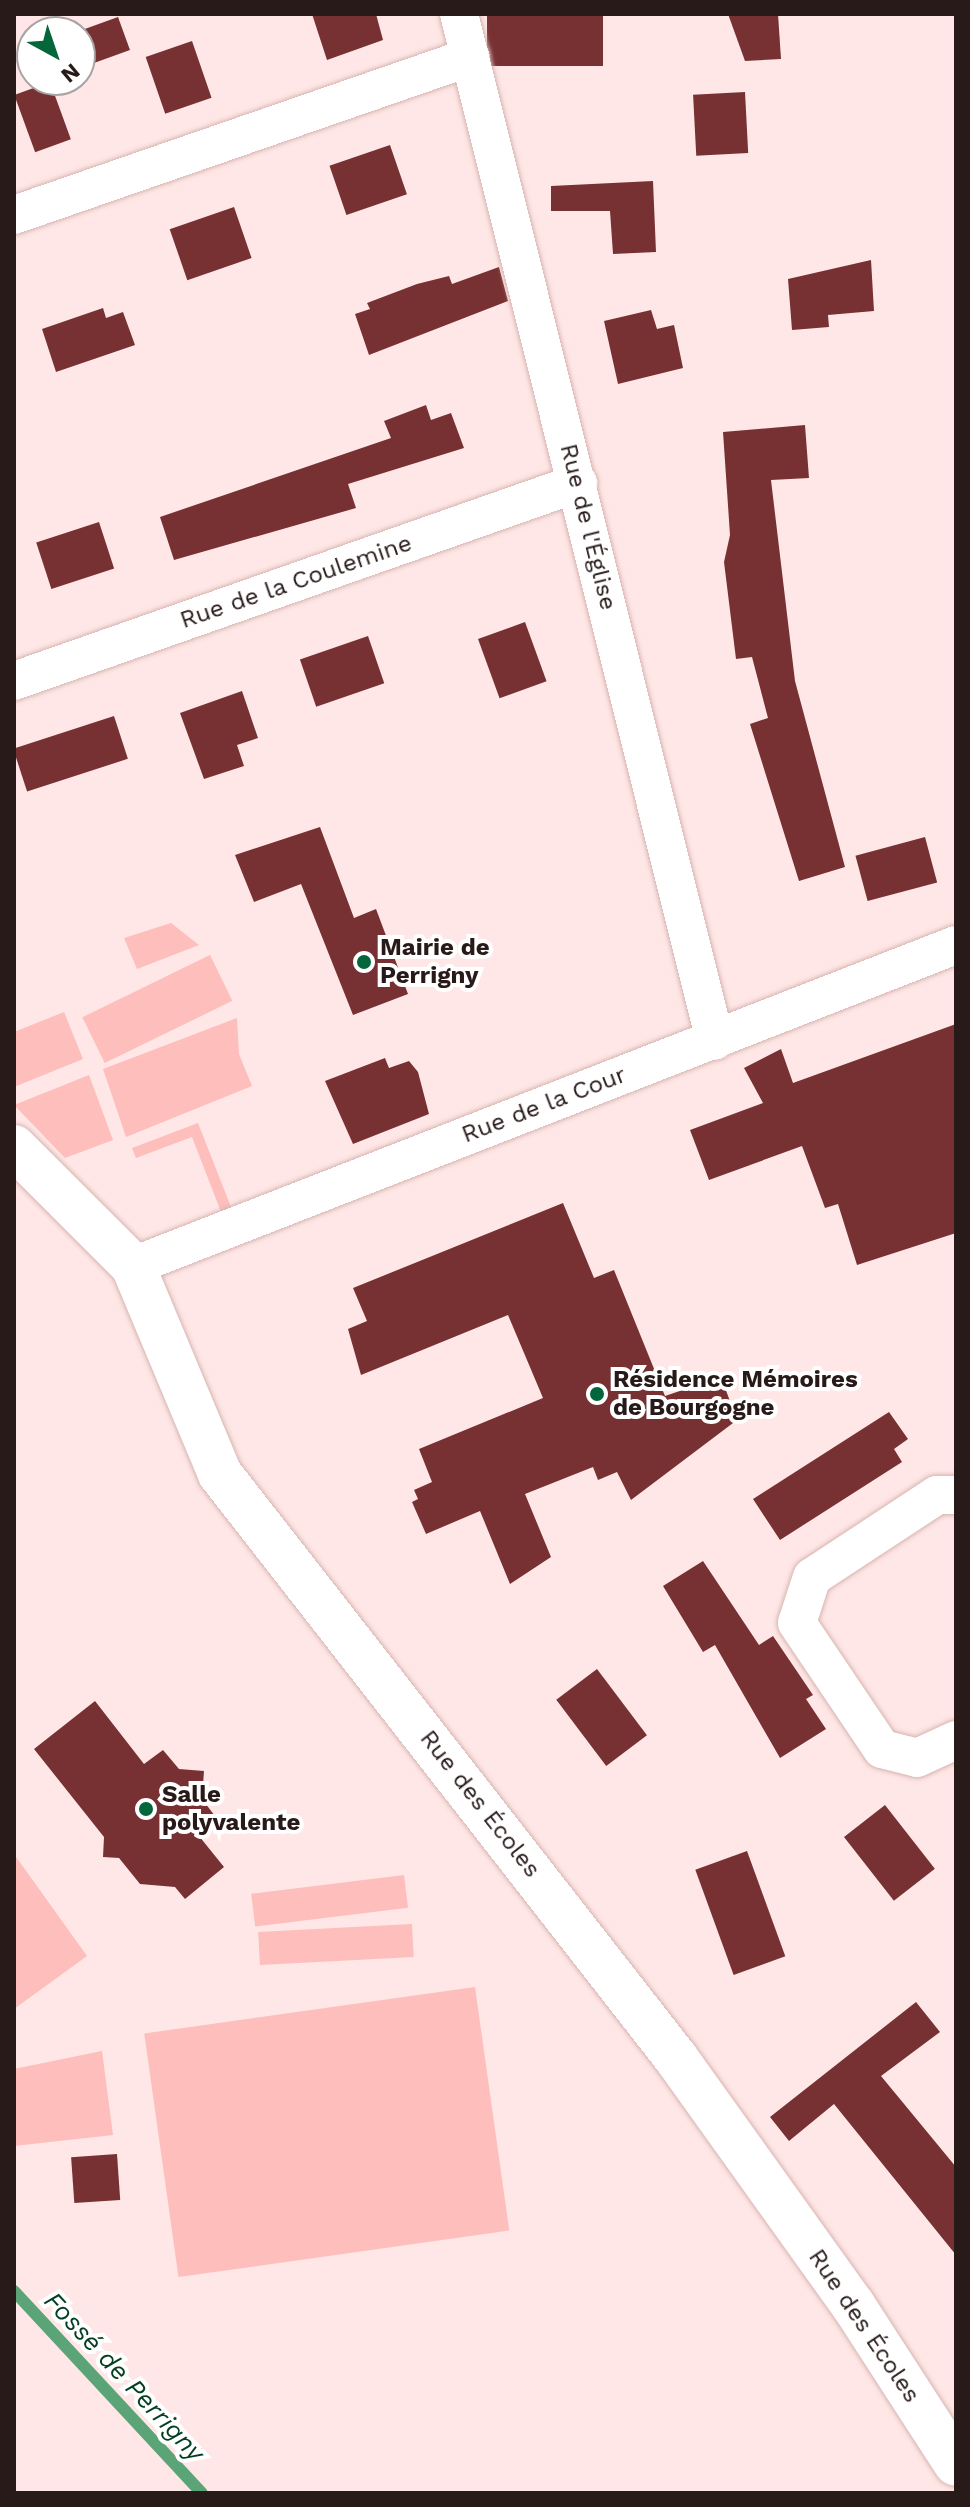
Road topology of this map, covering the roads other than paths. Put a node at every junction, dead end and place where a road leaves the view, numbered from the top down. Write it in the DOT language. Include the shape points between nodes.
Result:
graph roads {
  1 [pos="459,14"];
  2 [pos="470,57"];
  3 [pos="14,215"];
  4 [pos="578,483"];
  5 [pos="14,681"];
  6 [pos="956,945"];
  7 [pos="715,1041"];
  8 [pos="14,1147"];
  9 [pos="133,1266"];
  10 [pos="956,1495"];
  11 [pos="956,1740"];
  12 [pos="956,2464"];
  1 -- 2 [label="street, Rue de l'Église"];
  2 -- 3 [label="street"];
  2 -- 4 [label="street, Rue de l'Église"];
  4 -- 5 [label="street, Rue de la Coulemine"];
  4 -- 7 [label="street, Rue de l'Église"];
  6 -- 7 [label="street, Rue de la Cour"];
  7 -- 9 [label="street, Rue de la Cour"];
  8 -- 9 [label="main road, Rue des Écoles"];
  9 -- 12 [label="main road, Rue des Écoles" via="220,1474 676,2058 853,2305"];
  10 -- 11 [label="street" via="937,1495 812,1577 797,1623 882,1749 917,1758"];
}
